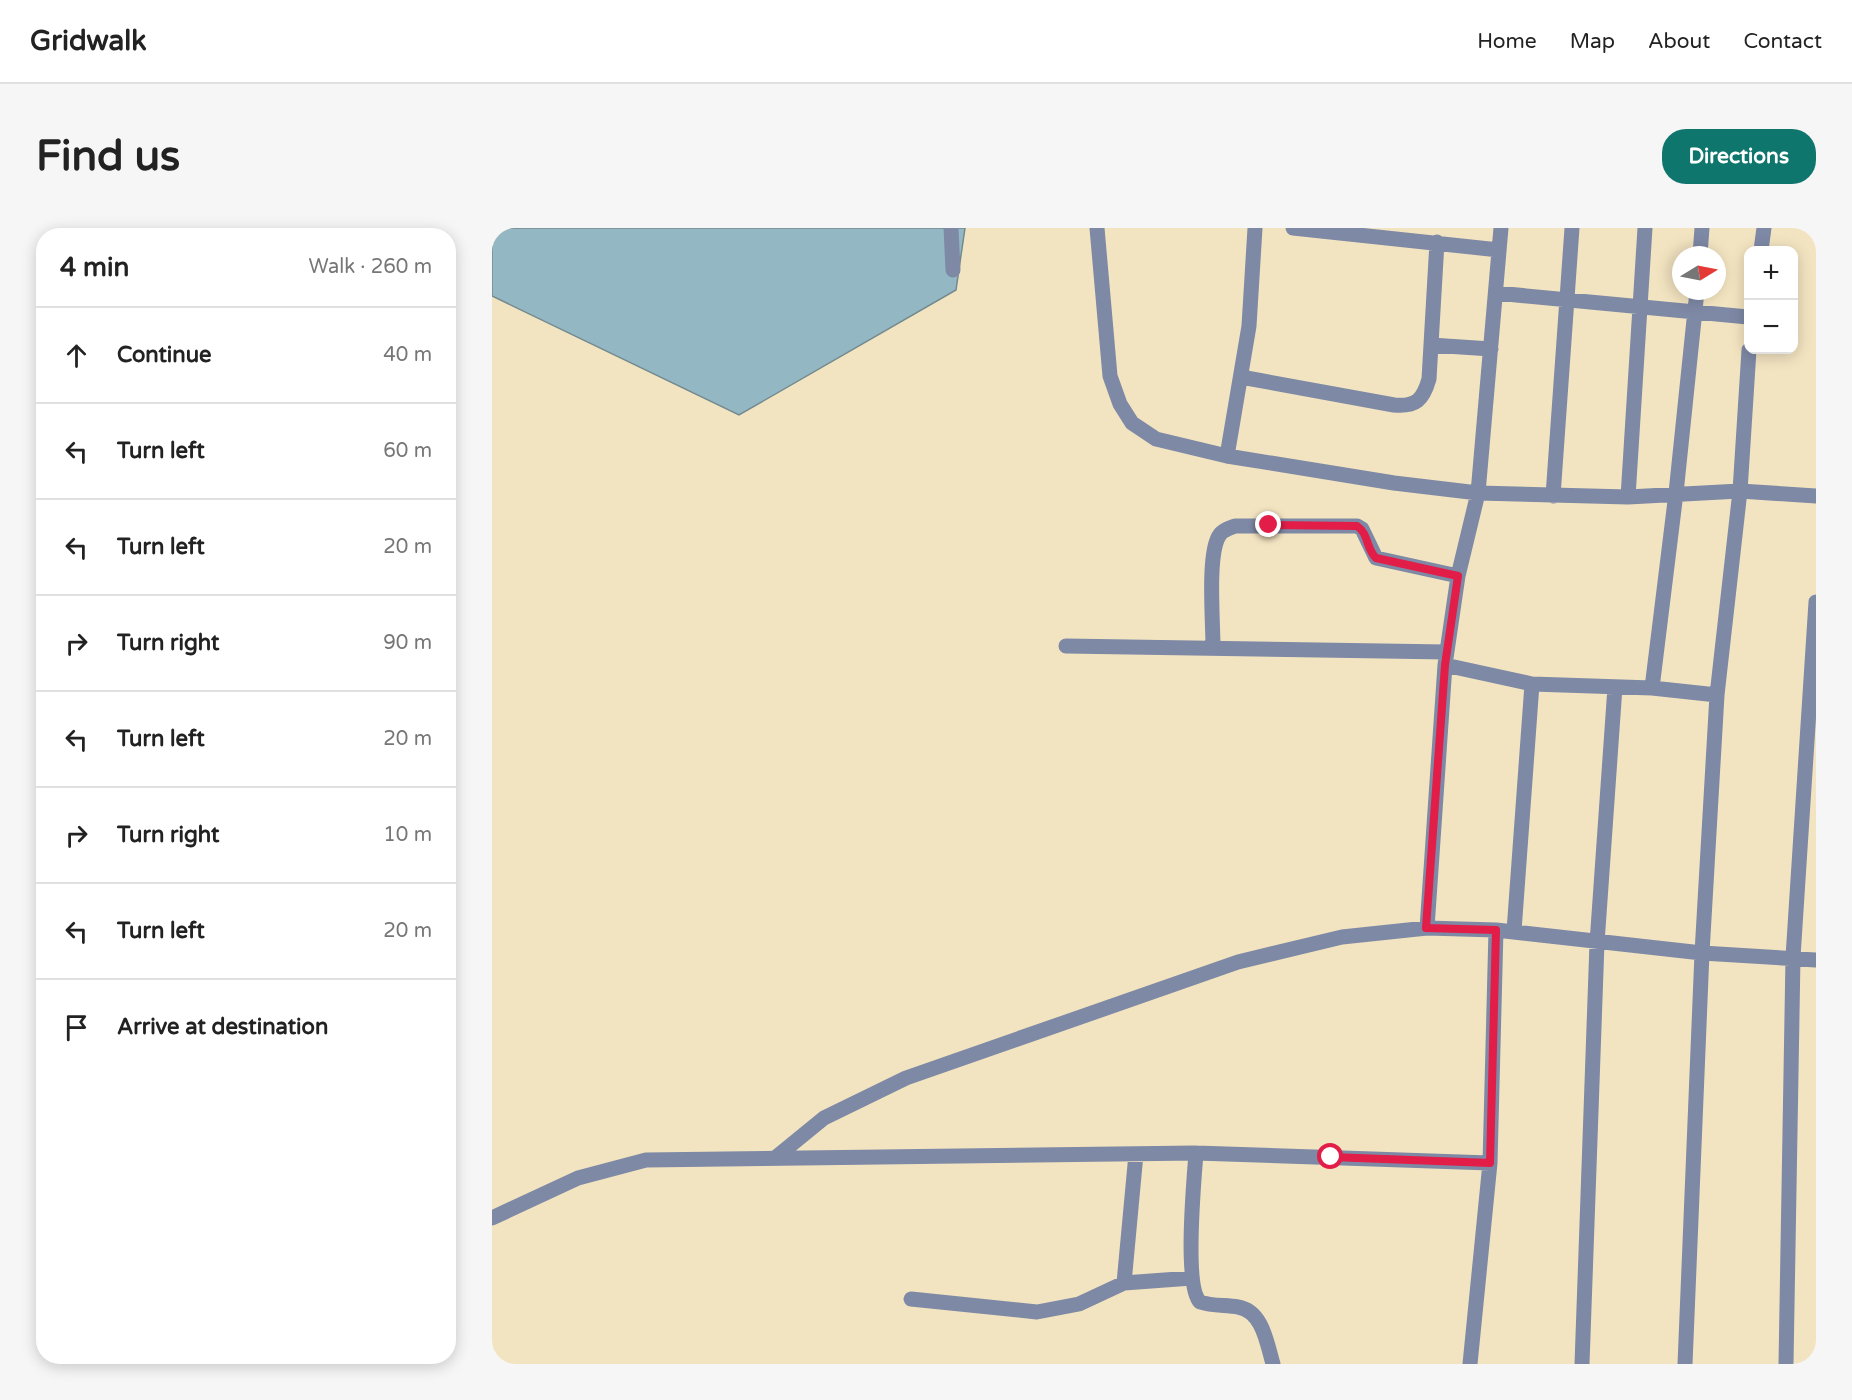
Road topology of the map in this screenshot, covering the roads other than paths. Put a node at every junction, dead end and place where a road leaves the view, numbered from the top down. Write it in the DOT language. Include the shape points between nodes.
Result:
graph roads {
  1 [pos="951,228"];
  2 [pos="1097,228"];
  3 [pos="1255,228"];
  4 [pos="1293,228"];
  5 [pos="1500,228"];
  6 [pos="1572,228"];
  7 [pos="1645,228"];
  8 [pos="1702,228"];
  9 [pos="1764,228"];
  10 [pos="1325,231"];
  11 [pos="1371,232"];
  12 [pos="1437,242"];
  13 [pos="1701,246"];
  14 [pos="1762,246"];
  15 [pos="1499,250"];
  16 [pos="952,270"];
  17 [pos="1496,293"];
  18 [pos="1566,299"];
  19 [pos="1696,300"];
  20 [pos="1639,305"];
  21 [pos="1695,313"];
  22 [pos="1744,316"];
  23 [pos="1431,345"];
  24 [pos="1491,349"];
  25 [pos="1749,354"];
  26 [pos="1241,377"];
  27 [pos="1227,456"];
  28 [pos="1740,491"];
  29 [pos="1478,493"];
  30 [pos="1676,493"];
  31 [pos="1816,495"];
  32 [pos="1553,496"];
  33 [pos="1628,497"];
  34 [pos="1458,576"];
  35 [pos="1816,602"];
  36 [pos="1066,646"];
  37 [pos="1213,648"];
  38 [pos="1446,658"];
  39 [pos="1532,684"];
  40 [pos="1615,687"];
  41 [pos="1652,688"];
  42 [pos="1717,695"];
  43 [pos="1426,928"];
  44 [pos="1496,930"];
  45 [pos="1514,931"];
  46 [pos="1597,943"];
  47 [pos="1702,953"];
  48 [pos="1793,957"];
  49 [pos="1816,960"];
  50 [pos="1196,1153"];
  51 [pos="1136,1154"];
  52 [pos="775,1158"];
  53 [pos="1490,1163"];
  54 [pos="492,1218"];
  55 [pos="1192,1278"];
  56 [pos="1124,1283"];
  57 [pos="911,1299"];
  58 [pos="1274,1364"];
  59 [pos="1470,1364"];
  60 [pos="1582,1364"];
  61 [pos="1685,1364"];
  62 [pos="1786,1364"];
  1 -- 16 [label="street"];
  2 -- 27 [label="street" via="1110,376 1120,404 1132,423 1156,439"];
  3 -- 26 [label="street" via="1249,326"];
  4 -- 10 [label="street"];
  5 -- 15 [label="street"];
  6 -- 18 [label="street"];
  7 -- 20 [label="street"];
  8 -- 13 [label="street"];
  9 -- 14 [label="street"];
  10 -- 11 [label="street"];
  11 -- 12 [label="street"];
  12 -- 15 [label="street"];
  12 -- 23 [label="street"];
  15 -- 17 [label="street"];
  17 -- 18 [label="street"];
  17 -- 24 [label="street"];
  18 -- 20 [label="street"];
  18 -- 32 [label="street"];
  19 -- 21 [label="street"];
  20 -- 21 [label="street"];
  20 -- 33 [label="street"];
  21 -- 22 [label="street"];
  21 -- 30 [label="street"];
  23 -- 24 [label="street"];
  23 -- 26 [label="street" via="1425,395 1418,403 1407,406"];
  24 -- 29 [label="street"];
  25 -- 28 [label="street"];
  26 -- 27 [label="street"];
  27 -- 29 [label="street"];
  28 -- 30 [label="street"];
  28 -- 31 [label="street"];
  28 -- 42 [label="street"];
  29 -- 32 [label="street"];
  29 -- 34 [label="street"];
  30 -- 33 [label="street"];
  30 -- 41 [label="street"];
  32 -- 33 [label="street"];
  34 -- 37 [label="street" via="1376,558 1357,526 1235,526 1217,538 1213,557"];
  34 -- 38 [label="street"];
  35 -- 48 [label="street"];
  36 -- 37 [label="street"];
  37 -- 38 [label="street"];
  38 -- 39 [label="street"];
  38 -- 43 [label="street"];
  39 -- 40 [label="street"];
  39 -- 45 [label="street"];
  40 -- 41 [label="street"];
  40 -- 46 [label="street"];
  41 -- 42 [label="street"];
  42 -- 47 [label="street"];
  43 -- 44 [label="street"];
  43 -- 52 [label="street" via="1342,937 1238,962 1120,1002 863,1097 824,1118"];
  44 -- 45 [label="street"];
  44 -- 53 [label="street"];
  45 -- 46 [label="street"];
  46 -- 47 [label="street"];
  46 -- 60 [label="street"];
  47 -- 48 [label="street"];
  47 -- 61 [label="street"];
  48 -- 49 [label="street"];
  48 -- 62 [label="street"];
  50 -- 51 [label="street"];
  50 -- 53 [label="street"];
  50 -- 55 [label="street"];
  51 -- 52 [label="street"];
  51 -- 56 [label="street"];
  52 -- 54 [label="street" via="646,1160 578,1178"];
  53 -- 59 [label="street"];
  55 -- 56 [label="street"];
  55 -- 58 [label="street" via="1193,1293 1200,1302 1237,1307 1253,1314"];
  56 -- 57 [label="street" via="1079,1304 1037,1312"];
}
